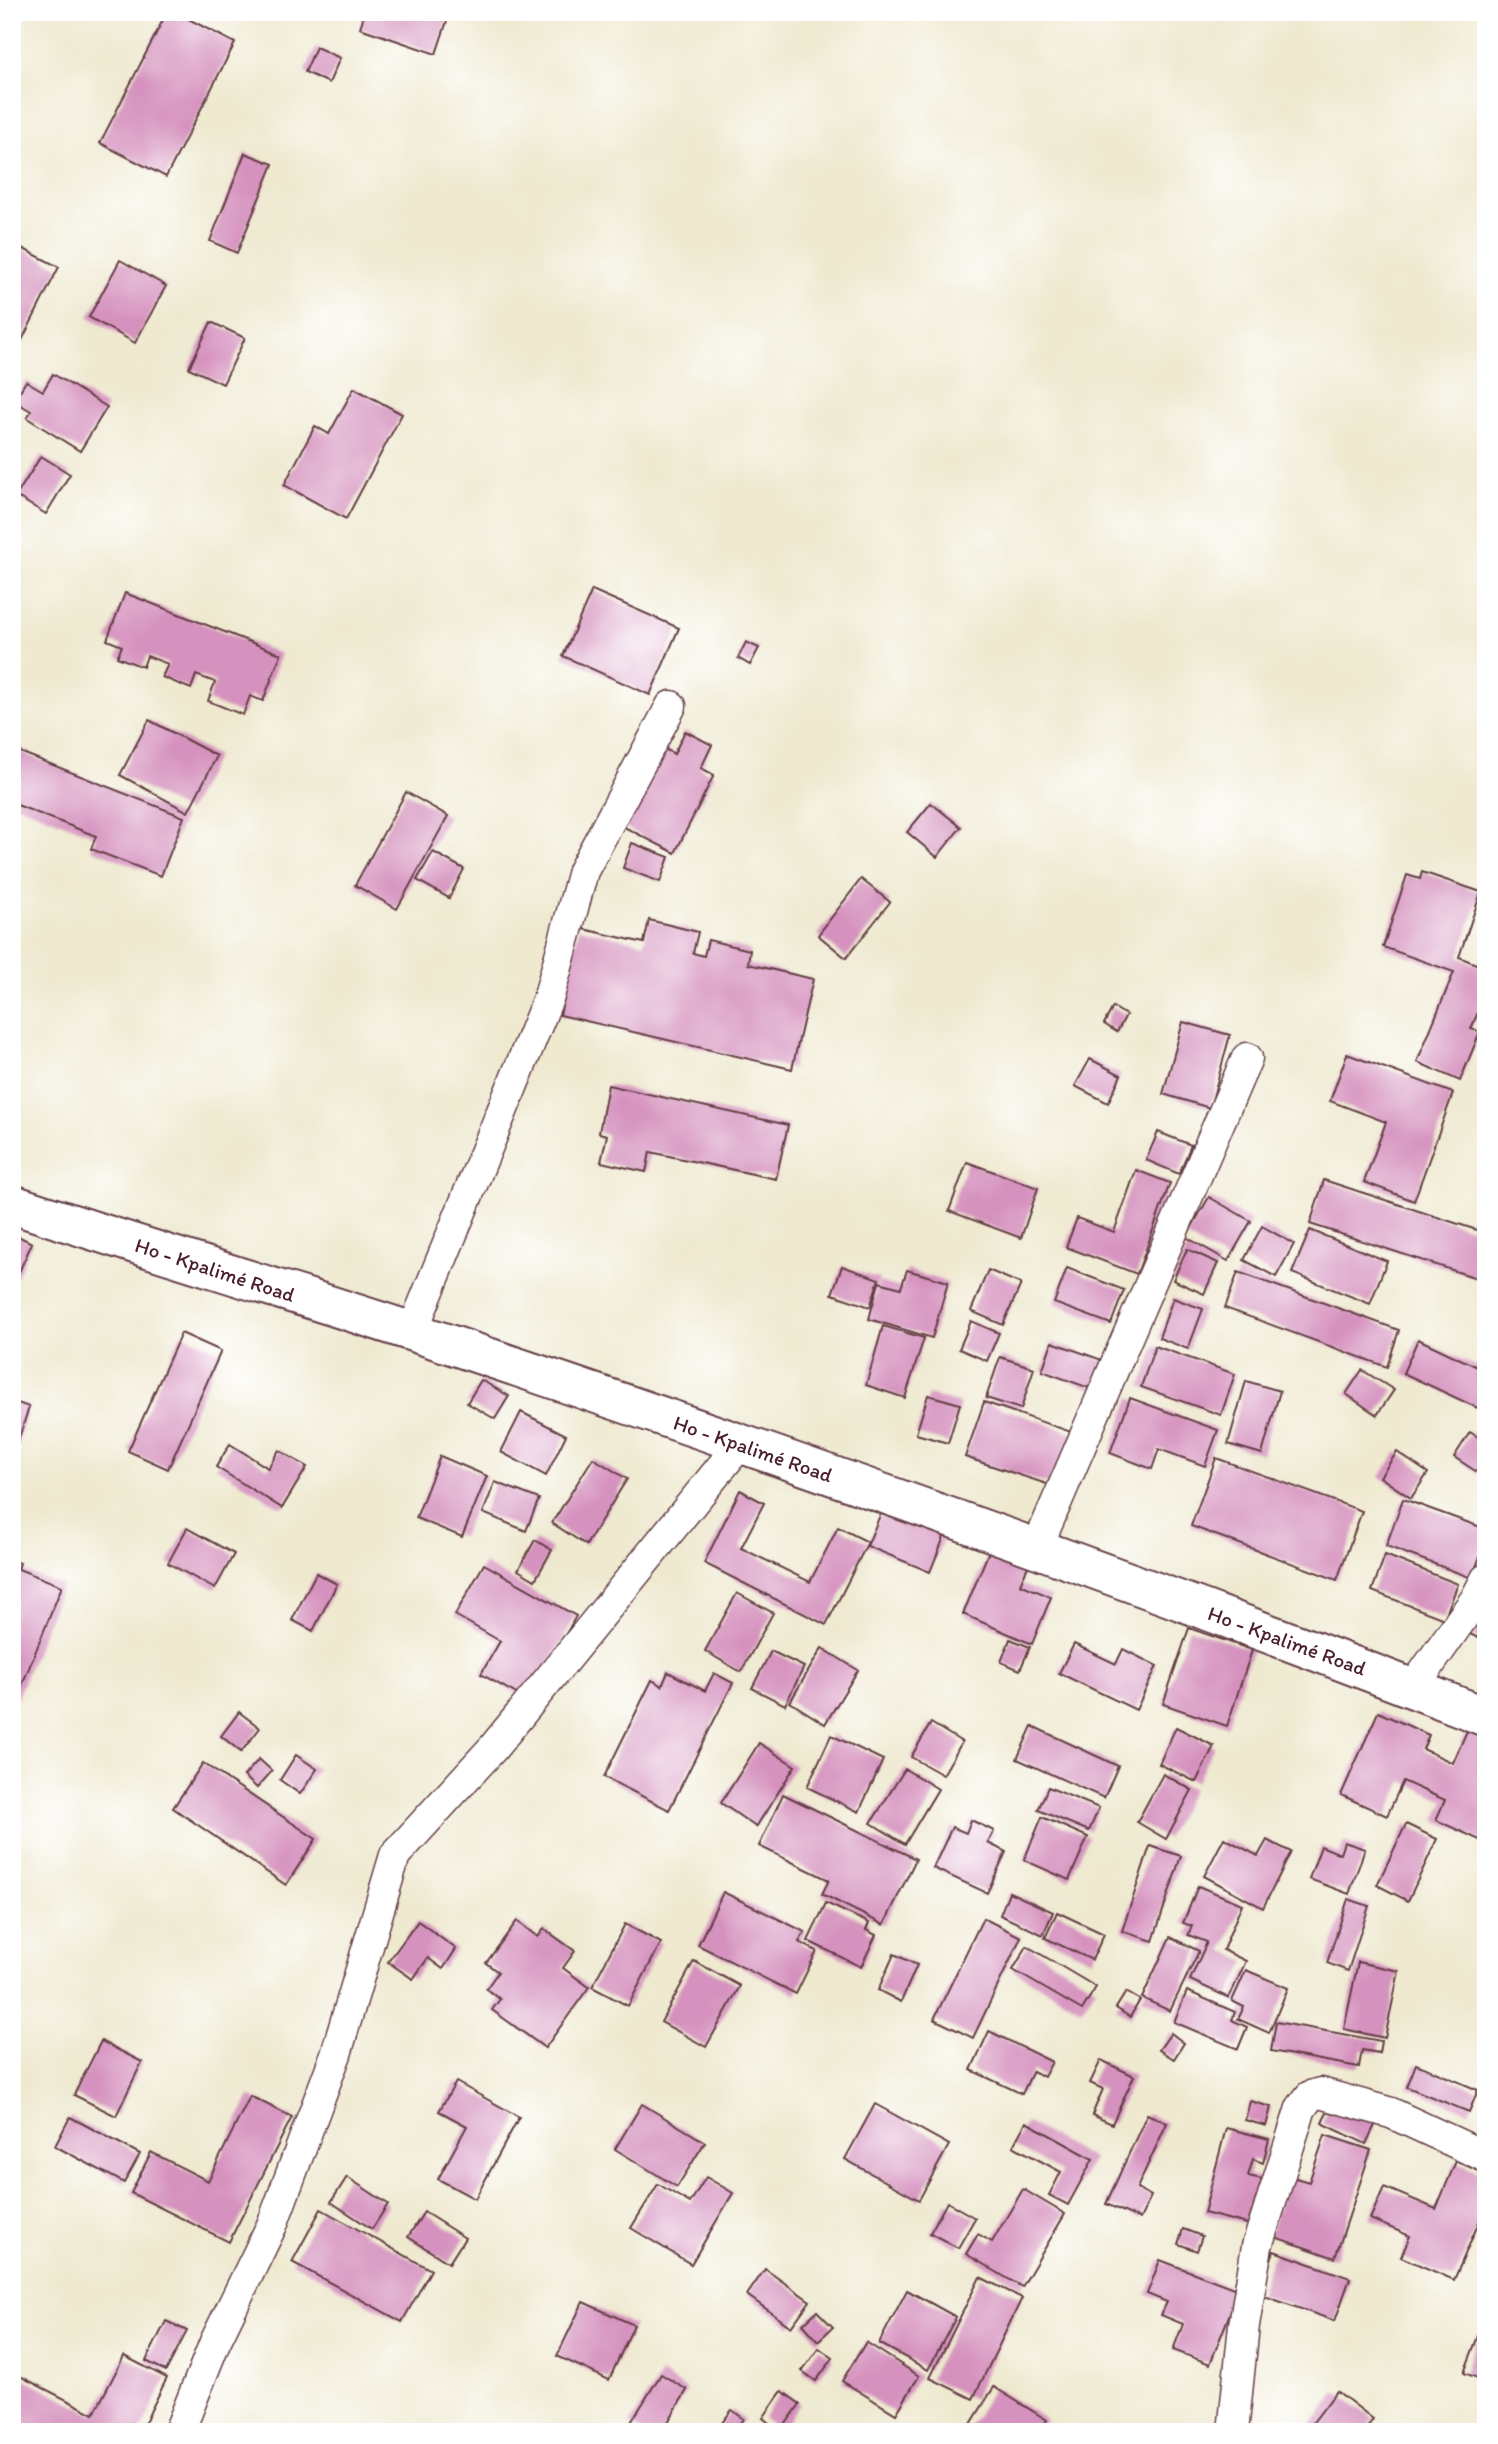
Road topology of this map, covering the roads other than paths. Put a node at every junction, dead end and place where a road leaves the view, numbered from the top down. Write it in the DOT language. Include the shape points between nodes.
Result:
graph roads {
  1 [pos="671,706"];
  2 [pos="1247,1058"];
  3 [pos="12,1204"];
  4 [pos="412,1332"];
  5 [pos="741,1443"];
  6 [pos="1037,1550"];
  7 [pos="1486,1579"];
  8 [pos="1413,1688"];
  9 [pos="1486,1717"];
  10 [pos="1486,2157"];
  11 [pos="179,2432"];
  12 [pos="1233,2432"];
  1 -- 4 [label="street" via="583,871 549,996"];
  2 -- 6 [label="street"];
  3 -- 4 [label="main road, Ho - Kpalimé Road"];
  4 -- 5 [label="main road, Ho - Kpalimé Road"];
  5 -- 6 [label="main road, Ho - Kpalimé Road"];
  5 -- 11 [label="street" via="493,1748 395,1855 336,2054 272,2225 215,2342"];
  6 -- 8 [label="main road, Ho - Kpalimé Road"];
  7 -- 8 [label="street"];
  8 -- 9 [label="main road, Ho - Kpalimé Road"];
  10 -- 12 [label="street" via="1391,2113 1320,2093 1310,2096 1301,2108 1257,2246"];
}
